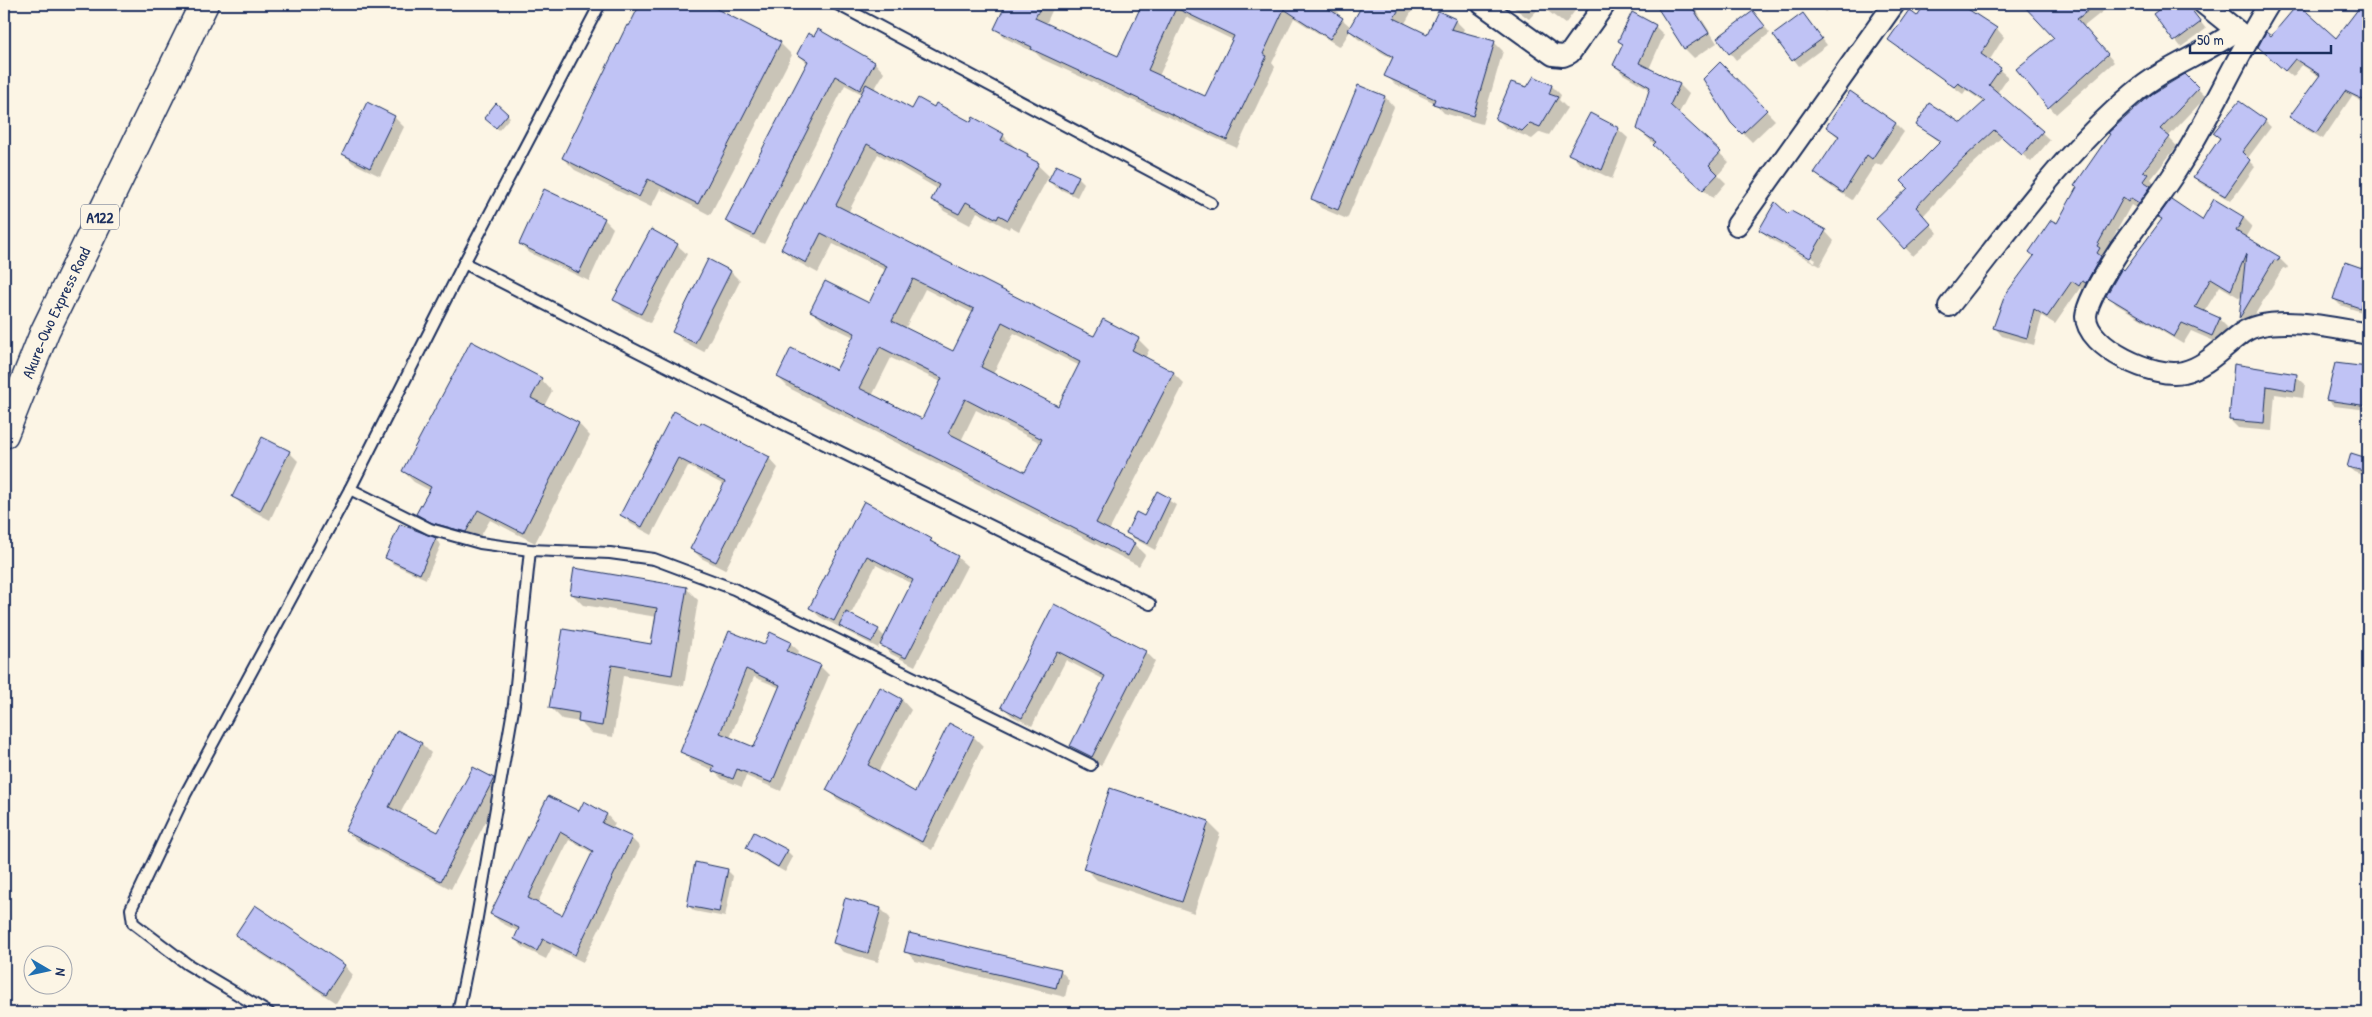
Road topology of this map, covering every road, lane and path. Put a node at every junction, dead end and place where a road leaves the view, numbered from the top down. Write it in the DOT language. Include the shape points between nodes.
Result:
graph roads {
  1 [pos="204,4"];
  2 [pos="600,4"];
  3 [pos="837,4"];
  4 [pos="1482,4"];
  5 [pos="1605,4"];
  6 [pos="1894,4"];
  7 [pos="2204,4"];
  8 [pos="2269,4"];
  9 [pos="2242,34"];
  10 [pos="1211,203"];
  11 [pos="1737,225"];
  12 [pos="464,263"];
  13 [pos="1950,306"];
  14 [pos="2368,334"];
  15 [pos="4,434"];
  16 [pos="350,489"];
  17 [pos="530,550"];
  18 [pos="1150,604"];
  19 [pos="1091,765"];
  20 [pos="268,1013"];
  21 [pos="458,1013"];
  1 -- 15 [label="highway, Akure-Owo Express Road / A122" via="45,331"];
  2 -- 12 [label="lane"];
  3 -- 10 [label="lane"];
  4 -- 5 [label="street" via="1554,55 1563,56 1570,53"];
  6 -- 11 [label="street"];
  7 -- 9 [label="street"];
  8 -- 9 [label="street"];
  9 -- 13 [label="street" via="2164,71 2133,94 2091,134 2042,189"];
  9 -- 14 [label="street" via="2177,169 2111,262 2096,290 2086,316 2090,332 2102,346 2165,374 2183,372 2209,360 2244,332 2274,323 2305,323"];
  12 -- 16 [label="lane"];
  12 -- 18 [label="lane"];
  16 -- 17 [label="lane" via="430,529 480,543"];
  16 -- 20 [label="lane" via="185,794 131,909 133,923 187,964"];
  17 -- 19 [label="lane" via="610,553 654,559 734,589"];
  17 -- 21 [label="lane" via="514,704"];
}
